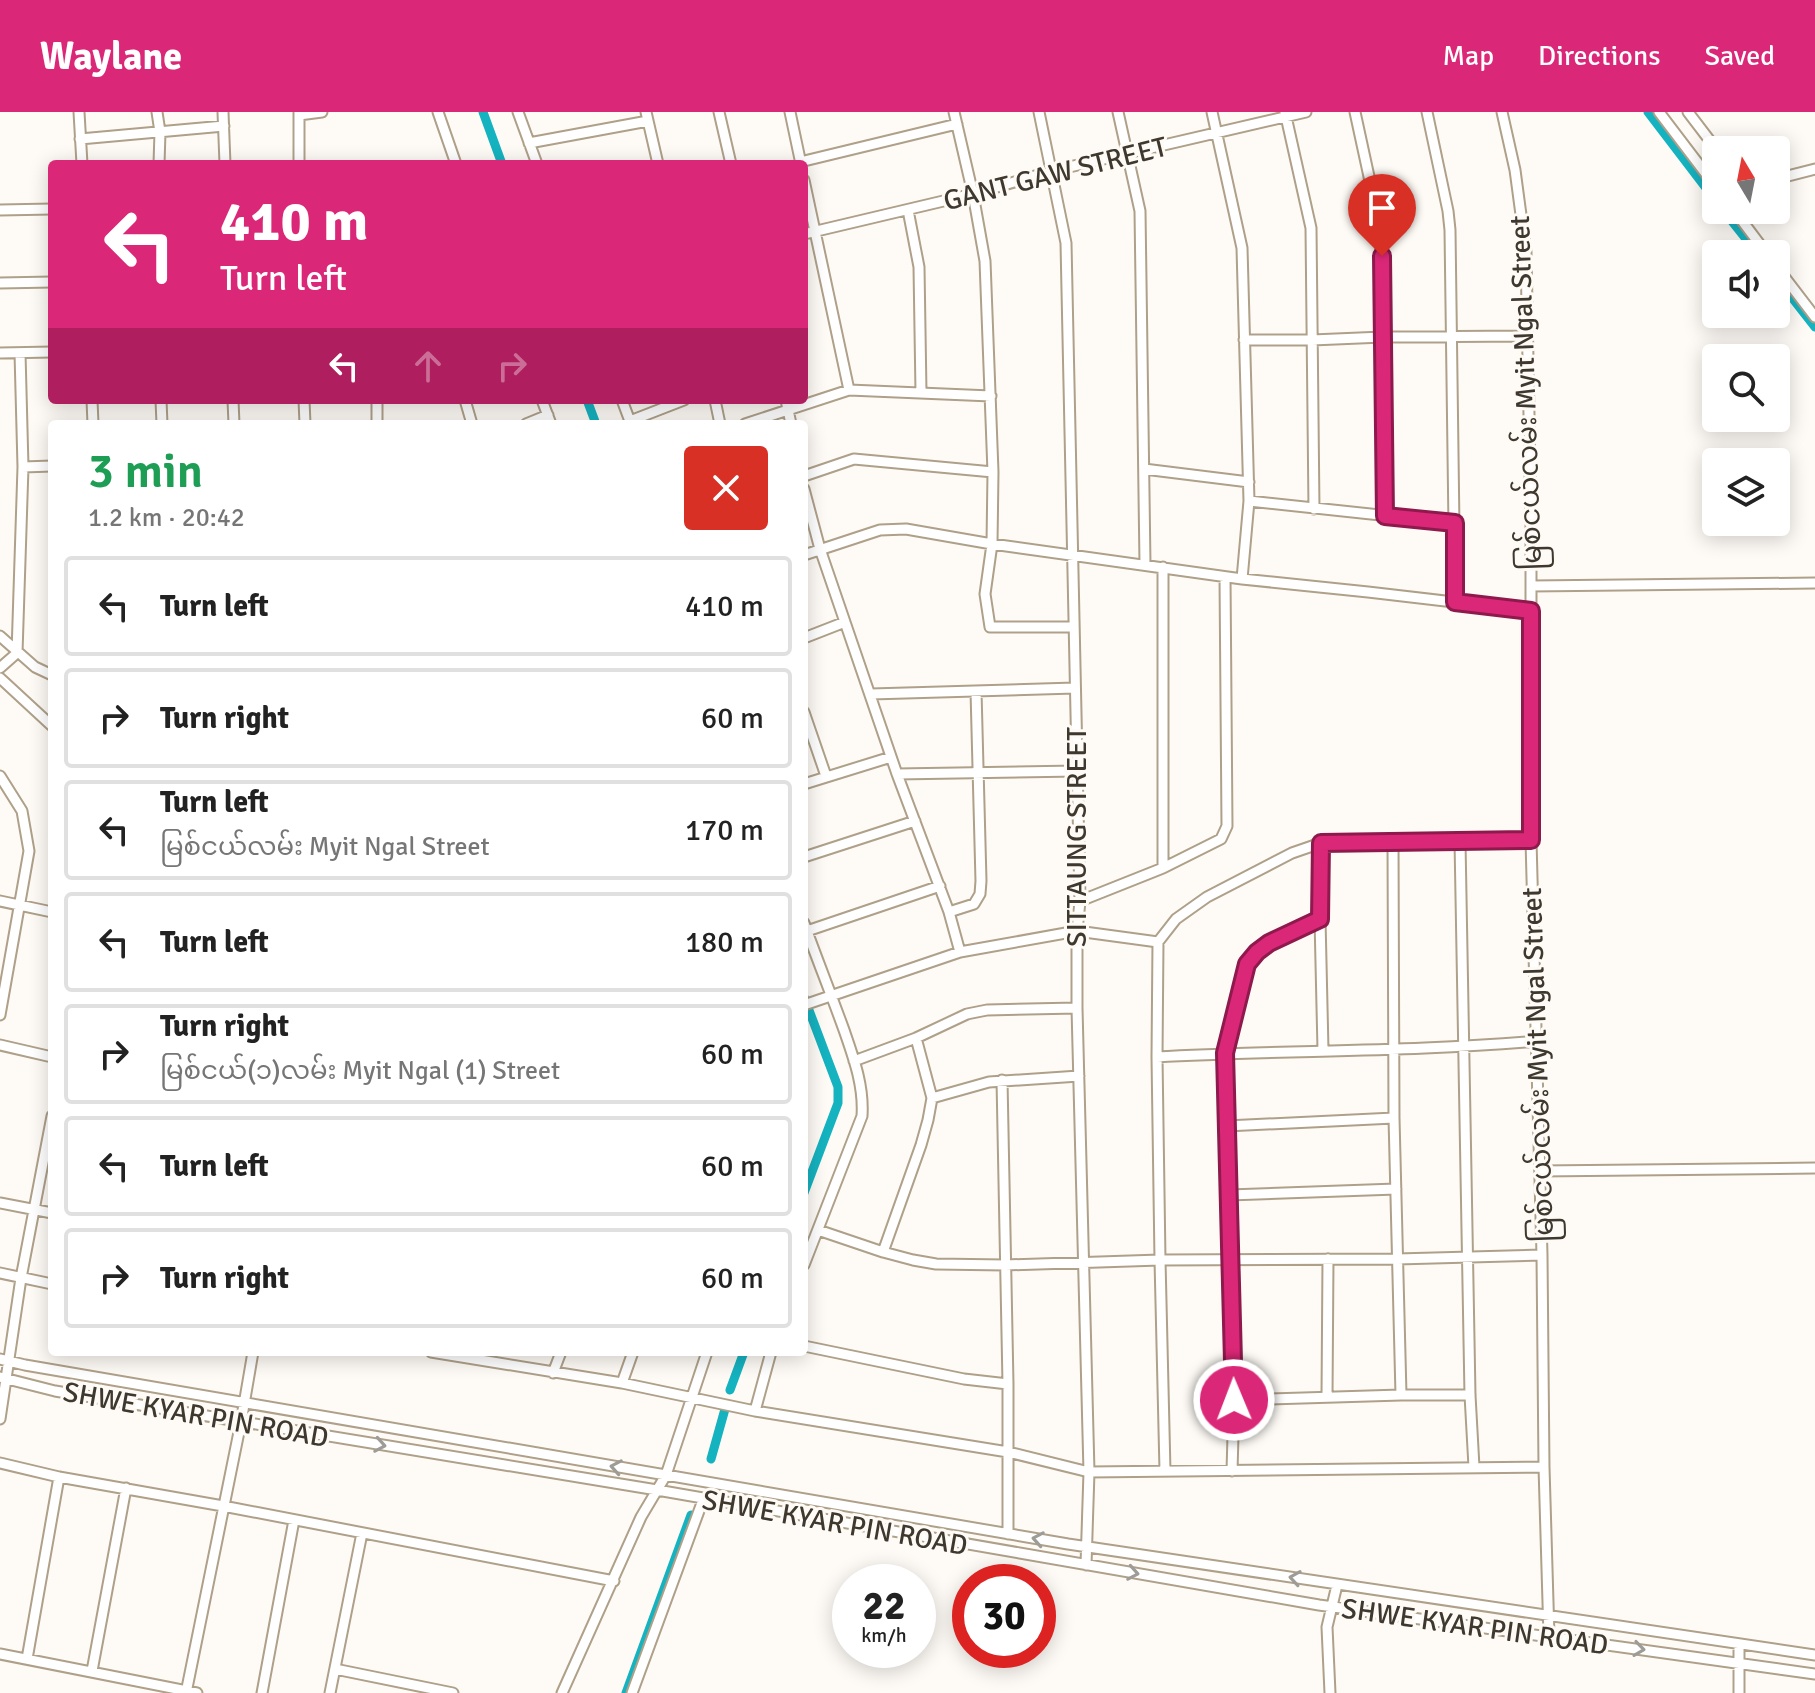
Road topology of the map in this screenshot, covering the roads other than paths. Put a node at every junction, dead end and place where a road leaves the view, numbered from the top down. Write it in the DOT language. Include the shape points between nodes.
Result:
graph roads {
  1 [pos="79,112"];
  2 [pos="157,112"];
  3 [pos="223,112"];
  4 [pos="322,112"];
  5 [pos="438,112"];
  6 [pos="518,112"];
  7 [pos="719,112"];
  8 [pos="790,112"];
  9 [pos="954,112"];
  10 [pos="1039,112"];
  11 [pos="1118,112"];
  12 [pos="1212,112"];
  13 [pos="1306,112"];
  14 [pos="1355,112"];
  15 [pos="1427,112"];
  16 [pos="1502,112"];
  17 [pos="1659,112"];
  18 [pos="1688,112"];
  19 [pos="299,114"];
  20 [pos="1285,114"];
  21 [pos="647,116"];
  22 [pos="957,124"];
  23 [pos="224,126"];
  24 [pos="160,132"];
  25 [pos="1217,133"];
  26 [pos="1706,136"];
  27 [pos="80,139"];
  28 [pos="529,143"];
  29 [pos="1128,153"];
  30 [pos="82,160"];
  31 [pos="159,160"];
  32 [pos="225,160"];
  33 [pos="299,160"];
  34 [pos="455,160"];
  35 [pos="535,160"];
  36 [pos="657,160"];
  37 [pos="730,160"];
  38 [pos="799,160"];
  39 [pos="808,161"];
  40 [pos="1702,169"];
  41 [pos="1815,169"];
  42 [pos="1052,171"];
  43 [pos="1790,175"];
  44 [pos="973,194"];
  45 [pos="808,199"];
  46 [pos="48,209"];
  47 [pos="0,210"];
  48 [pos="908,210"];
  49 [pos="815,232"];
  50 [pos="808,233"];
  51 [pos="48,282"];
  52 [pos="0,283"];
  53 [pos="1790,284"];
  54 [pos="1815,317"];
  55 [pos="1453,336"];
  56 [pos="1527,336"];
  57 [pos="1383,337"];
  58 [pos="1244,340"];
  59 [pos="1312,340"];
  60 [pos="48,352"];
  61 [pos="0,353"];
  62 [pos="20,353"];
  63 [pos="849,390"];
  64 [pos="921,393"];
  65 [pos="991,396"];
  66 [pos="808,400"];
  67 [pos="675,404"];
  68 [pos="787,405"];
  69 [pos="638,420"];
  70 [pos="754,420"];
  71 [pos="48,466"];
  72 [pos="23,467"];
  73 [pos="1144,469"];
  74 [pos="993,472"];
  75 [pos="808,475"];
  76 [pos="1249,482"];
  77 [pos="1249,501"];
  78 [pos="808,504"];
  79 [pos="1314,509"];
  80 [pos="1385,516"];
  81 [pos="1455,523"];
  82 [pos="992,544"];
  83 [pos="820,549"];
  84 [pos="808,554"];
  85 [pos="1073,554"];
  86 [pos="1145,564"];
  87 [pos="1163,567"];
  88 [pos="1225,577"];
  89 [pos="1242,579"];
  90 [pos="1815,583"];
  91 [pos="1531,586"];
  92 [pos="1455,602"];
  93 [pos="1531,611"];
  94 [pos="845,622"];
  95 [pos="1073,627"];
  96 [pos="0,636"];
  97 [pos="808,636"];
  98 [pos="17,653"];
  99 [pos="0,668"];
  100 [pos="48,673"];
  101 [pos="0,678"];
  102 [pos="1075,688"];
  103 [pos="976,691"];
  104 [pos="871,694"];
  105 [pos="48,722"];
  106 [pos="808,724"];
  107 [pos="891,757"];
  108 [pos="1077,771"];
  109 [pos="978,773"];
  110 [pos="897,774"];
  111 [pos="0,776"];
  112 [pos="826,776"];
  113 [pos="808,783"];
  114 [pos="915,821"];
  115 [pos="1393,840"];
  116 [pos="1531,840"];
  117 [pos="1460,841"];
  118 [pos="1321,843"];
  119 [pos="808,856"];
  120 [pos="1163,868"];
  121 [pos="940,886"];
  122 [pos="0,901"];
  123 [pos="1080,901"];
  124 [pos="20,905"];
  125 [pos="48,911"];
  126 [pos="949,912"];
  127 [pos="1320,919"];
  128 [pos="808,926"];
  129 [pos="1077,931"];
  130 [pos="808,932"];
  131 [pos="1158,942"];
  132 [pos="960,952"];
  133 [pos="832,996"];
  134 [pos="808,1004"];
  135 [pos="1077,1008"];
  136 [pos="0,1015"];
  137 [pos="916,1038"];
  138 [pos="1537,1041"];
  139 [pos="0,1045"];
  140 [pos="1463,1047"];
  141 [pos="1394,1049"];
  142 [pos="1323,1050"];
  143 [pos="1225,1053"];
  144 [pos="48,1056"];
  145 [pos="1157,1057"];
  146 [pos="854,1061"];
  147 [pos="1079,1076"];
  148 [pos="1002,1080"];
  149 [pos="932,1098"];
  150 [pos="1394,1118"];
  151 [pos="1226,1126"];
  152 [pos="48,1137"];
  153 [pos="1815,1168"];
  154 [pos="1540,1171"];
  155 [pos="1396,1189"];
  156 [pos="1229,1195"];
  157 [pos="0,1203"];
  158 [pos="34,1211"];
  159 [pos="48,1213"];
  160 [pos="818,1230"];
  161 [pos="883,1252"];
  162 [pos="808,1255"];
  163 [pos="1542,1255"];
  164 [pos="1468,1256"];
  165 [pos="1328,1259"];
  166 [pos="1397,1259"];
  167 [pos="1160,1260"];
  168 [pos="1231,1261"];
  169 [pos="1083,1262"];
  170 [pos="1005,1265"];
  171 [pos="0,1273"];
  172 [pos="21,1278"];
  173 [pos="48,1283"];
  174 [pos="808,1347"];
  175 [pos="252,1356"];
  176 [pos="454,1356"];
  177 [pos="559,1356"];
  178 [pos="632,1356"];
  179 [pos="706,1356"];
  180 [pos="770,1356"];
  181 [pos="4,1361"];
  182 [pos="553,1373"];
  183 [pos="3,1378"];
  184 [pos="622,1383"];
  185 [pos="1008,1384"];
  186 [pos="1401,1395"];
  187 [pos="1470,1395"];
  188 [pos="1327,1397"];
  189 [pos="691,1399"];
  190 [pos="1234,1400"];
  191 [pos="245,1403"];
  192 [pos="755,1411"];
  193 [pos="0,1419"];
  194 [pos="241,1422"];
  195 [pos="1008,1452"];
  196 [pos="0,1463"];
  197 [pos="1474,1467"];
  198 [pos="1544,1467"];
  199 [pos="1165,1471"];
  200 [pos="1232,1471"];
  201 [pos="1089,1472"];
  202 [pos="666,1475"];
  203 [pos="59,1477"];
  204 [pos="126,1488"];
  205 [pos="657,1490"];
  206 [pos="703,1500"];
  207 [pos="223,1506"];
  208 [pos="294,1520"];
  209 [pos="362,1533"];
  210 [pos="1008,1534"];
  211 [pos="1087,1547"];
  212 [pos="1086,1565"];
  213 [pos="614,1581"];
  214 [pos="1337,1585"];
  215 [pos="1331,1606"];
  216 [pos="1550,1616"];
  217 [pos="1549,1636"];
  218 [pos="1739,1644"];
  219 [pos="0,1654"];
  220 [pos="1815,1655"];
  221 [pos="27,1659"];
  222 [pos="1740,1664"];
  223 [pos="335,1669"];
  224 [pos="92,1671"];
  225 [pos="1815,1674"];
  226 [pos="407,1688"];
  227 [pos="1331,1691"];
  228 [pos="190,1692"];
  229 [pos="262,1693"];
  230 [pos="330,1693"];
  231 [pos="453,1693"];
  232 [pos="562,1693"];
  233 [pos="632,1693"];
  234 [pos="1739,1693"];
  1 -- 27 [label="street"];
  2 -- 24 [label="street"];
  3 -- 23 [label="street"];
  4 -- 19 [label="street"];
  5 -- 34 [label="street"];
  6 -- 28 [label="street"];
  7 -- 37 [label="street"];
  8 -- 38 [label="street"];
  9 -- 22 [label="street"];
  10 -- 42 [label="street, SITTAUNG STREET"];
  11 -- 29 [label="street"];
  12 -- 25 [label="street"];
  13 -- 20 [label="street, GANT GAW STREET"];
  14 -- 57 [label="street" via="1379,226"];
  15 -- 55 [label="street" via="1448,211"];
  16 -- 56 [label="street, မြစ်ငယ်လမ်း Myit Ngal Street" via="1526,252"];
  17 -- 40 [label="street"];
  18 -- 26 [label="street"];
  19 -- 33 [label="street"];
  20 -- 25 [label="street, GANT GAW STREET"];
  20 -- 59 [label="street" via="1311,228"];
  21 -- 28 [label="street"];
  21 -- 36 [label="street"];
  22 -- 39 [label="street"];
  22 -- 44 [label="street"];
  23 -- 24 [label="street"];
  23 -- 32 [label="street"];
  24 -- 27 [label="street"];
  24 -- 31 [label="street"];
  25 -- 29 [label="street, GANT GAW STREET"];
  25 -- 58 [label="street" via="1242,248"];
  27 -- 30 [label="street"];
  28 -- 35 [label="street"];
  29 -- 42 [label="street, GANT GAW STREET"];
  29 -- 73 [label="street" via="1140,211"];
  41 -- 43 [label="street"];
  42 -- 44 [label="street, GANT GAW STREET"];
  42 -- 85 [label="street, SITTAUNG STREET" via="1066,243"];
  44 -- 48 [label="street, GANT GAW STREET"];
  44 -- 65 [label="street" via="985,261"];
  45 -- 49 [label="street"];
  46 -- 47 [label="street"];
  48 -- 49 [label="street, GANT GAW STREET"];
  48 -- 64 [label="street" via="919,267"];
  49 -- 50 [label="street, GANT GAW STREET"];
  49 -- 63 [label="street"];
  51 -- 52 [label="street"];
  53 -- 54 [label="street"];
  55 -- 56 [label="street"];
  55 -- 57 [label="street"];
  55 -- 81 [label="street"];
  56 -- 91 [label="street, မြစ်ငယ်လမ်း Myit Ngal Street"];
  57 -- 59 [label="street"];
  57 -- 80 [label="street"];
  58 -- 59 [label="street"];
  58 -- 76 [label="street"];
  59 -- 79 [label="street"];
  60 -- 62 [label="street"];
  61 -- 62 [label="street"];
  62 -- 72 [label="street"];
  63 -- 64 [label="street"];
  63 -- 66 [label="street"];
  64 -- 65 [label="street"];
  65 -- 74 [label="street"];
  67 -- 69 [label="street"];
  68 -- 70 [label="street"];
  71 -- 72 [label="street"];
  72 -- 98 [label="street"];
  73 -- 76 [label="street"];
  73 -- 86 [label="street"];
  74 -- 75 [label="street" via="854,459"];
  74 -- 82 [label="street"];
  76 -- 77 [label="street"];
  77 -- 79 [label="street"];
  77 -- 89 [label="street"];
  78 -- 83 [label="street"];
  79 -- 80 [label="street"];
  80 -- 81 [label="street"];
  81 -- 92 [label="street"];
  82 -- 83 [label="street" via="906,529 880,530"];
  82 -- 85 [label="street"];
  82 -- 95 [label="street" via="985,594 990,627"];
  83 -- 84 [label="street"];
  83 -- 94 [label="street"];
  85 -- 86 [label="street"];
  85 -- 95 [label="street, SITTAUNG STREET"];
  86 -- 87 [label="street"];
  87 -- 88 [label="street"];
  87 -- 120 [label="street"];
  88 -- 89 [label="street"];
  88 -- 120 [label="street" via="1227,826 1221,839"];
  89 -- 92 [label="street"];
  90 -- 91 [label="street"];
  91 -- 93 [label="street, မြစ်ငယ်လမ်း Myit Ngal Street"];
  92 -- 93 [label="street"];
  93 -- 116 [label="street, မြစ်ငယ်လမ်း Myit Ngal Street"];
  94 -- 97 [label="street"];
  94 -- 104 [label="street"];
  95 -- 102 [label="street, SITTAUNG STREET"];
  96 -- 98 [label="street"];
  98 -- 99 [label="street"];
  98 -- 100 [label="street"];
  101 -- 105 [label="street"];
  102 -- 103 [label="street"];
  102 -- 108 [label="street, SITTAUNG STREET"];
  103 -- 104 [label="street"];
  103 -- 109 [label="street"];
  104 -- 107 [label="street"];
  106 -- 112 [label="street"];
  107 -- 110 [label="street"];
  107 -- 112 [label="street"];
  108 -- 109 [label="street"];
  108 -- 123 [label="street, SITTAUNG STREET"];
  109 -- 110 [label="street"];
  109 -- 126 [label="street" via="980,894 974,904"];
  110 -- 114 [label="street"];
  111 -- 124 [label="street" via="22,811 29,851"];
  112 -- 113 [label="street"];
  114 -- 119 [label="street"];
  114 -- 121 [label="street"];
  115 -- 117 [label="street"];
  115 -- 118 [label="street"];
  115 -- 141 [label="street"];
  116 -- 117 [label="street"];
  116 -- 138 [label="street, မြစ်ငယ်လမ်း Myit Ngal Street"];
  117 -- 140 [label="street"];
  118 -- 127 [label="street"];
  118 -- 131 [label="street" via="1207,897 1176,919"];
  120 -- 123 [label="street"];
  121 -- 126 [label="street"];
  121 -- 128 [label="street"];
  122 -- 124 [label="street"];
  123 -- 129 [label="street, SITTAUNG STREET"];
  124 -- 125 [label="street"];
  124 -- 136 [label="street"];
  126 -- 132 [label="street"];
  127 -- 142 [label="street"];
  127 -- 143 [label="street" via="1269,943 1247,964"];
  129 -- 131 [label="street"];
  129 -- 132 [label="street"];
  129 -- 135 [label="street, SITTAUNG STREET"];
  130 -- 133 [label="street"];
  131 -- 145 [label="street"];
  132 -- 133 [label="street"];
  133 -- 134 [label="street"];
  133 -- 146 [label="street"];
  135 -- 137 [label="street" via="987,1010 958,1017"];
  135 -- 147 [label="street, SITTAUNG STREET"];
  137 -- 146 [label="street"];
  137 -- 149 [label="street"];
  138 -- 140 [label="street"];
  138 -- 154 [label="street, မြစ်ငယ်လမ်း Myit Ngal Street"];
  139 -- 144 [label="street"];
  140 -- 141 [label="street"];
  140 -- 164 [label="street"];
  141 -- 142 [label="street"];
  141 -- 150 [label="street"];
  142 -- 143 [label="street"];
  143 -- 145 [label="street"];
  143 -- 151 [label="street"];
  145 -- 167 [label="street"];
  146 -- 160 [label="street" via="862,1116"];
  147 -- 148 [label="street"];
  147 -- 169 [label="street, SITTAUNG STREET"];
  148 -- 149 [label="street"];
  148 -- 170 [label="street"];
  149 -- 161 [label="street"];
  150 -- 151 [label="street"];
  150 -- 155 [label="street"];
  151 -- 156 [label="street"];
  152 -- 158 [label="street"];
  153 -- 154 [label="street"];
  154 -- 163 [label="street, မြစ်ငယ်လမ်း Myit Ngal Street"];
  155 -- 156 [label="street"];
  155 -- 166 [label="street"];
  156 -- 168 [label="street"];
  157 -- 158 [label="street"];
  158 -- 159 [label="street"];
  158 -- 172 [label="street"];
  160 -- 161 [label="street"];
  160 -- 162 [label="street"];
  161 -- 170 [label="street" via="936,1264"];
  163 -- 164 [label="street"];
  163 -- 198 [label="street, မြစ်ငယ်လမ်း Myit Ngal Street"];
  164 -- 166 [label="street"];
  164 -- 187 [label="street"];
  165 -- 166 [label="street"];
  165 -- 168 [label="street"];
  165 -- 188 [label="street"];
  166 -- 186 [label="street"];
  167 -- 168 [label="street"];
  167 -- 169 [label="street"];
  167 -- 199 [label="street"];
  168 -- 190 [label="street"];
  169 -- 170 [label="street"];
  169 -- 201 [label="street, SITTAUNG STREET"];
  170 -- 185 [label="street"];
  171 -- 172 [label="street"];
  172 -- 173 [label="street"];
  172 -- 181 [label="street"];
  174 -- 185 [label="street"];
  175 -- 191 [label="street"];
  176 -- 182 [label="street"];
  177 -- 182 [label="street"];
  178 -- 184 [label="street"];
  179 -- 189 [label="street"];
  180 -- 192 [label="street"];
  181 -- 183 [label="street"];
  181 -- 191 [label="street, SHWE KYAR PIN ROAD"];
  182 -- 184 [label="street"];
  183 -- 193 [label="street"];
  183 -- 194 [label="street, SHWE KYAR PIN ROAD"];
  184 -- 189 [label="street"];
  185 -- 195 [label="street"];
  186 -- 187 [label="street"];
  186 -- 188 [label="street"];
  187 -- 197 [label="street"];
  188 -- 190 [label="street"];
  189 -- 192 [label="street"];
  189 -- 202 [label="street"];
  190 -- 200 [label="street"];
  191 -- 194 [label="street"];
  202 -- 191 [label="street, SHWE KYAR PIN ROAD, one-way"];
  192 -- 195 [label="street"];
  194 -- 205 [label="street, SHWE KYAR PIN ROAD, one-way"];
  194 -- 207 [label="street"];
  195 -- 201 [label="street"];
  195 -- 210 [label="street"];
  196 -- 203 [label="street"];
  197 -- 198 [label="street"];
  197 -- 200 [label="street"];
  198 -- 216 [label="street, မြစ်ငယ်လမ်း Myit Ngal Street"];
  199 -- 200 [label="street"];
  199 -- 201 [label="street"];
  201 -- 211 [label="street, SITTAUNG STREET"];
  202 -- 205 [label="street"];
  202 -- 210 [label="street, SHWE KYAR PIN ROAD"];
  203 -- 204 [label="street"];
  203 -- 221 [label="street"];
  204 -- 207 [label="street"];
  204 -- 224 [label="street"];
  205 -- 206 [label="street, SHWE KYAR PIN ROAD"];
  205 -- 213 [label="street"];
  206 -- 212 [label="street, SHWE KYAR PIN ROAD"];
  206 -- 233 [label="street"];
  207 -- 208 [label="street"];
  207 -- 228 [label="street"];
  208 -- 209 [label="street"];
  208 -- 229 [label="street"];
  209 -- 213 [label="street"];
  209 -- 223 [label="street"];
  211 -- 210 [label="street, SHWE KYAR PIN ROAD, one-way"];
  211 -- 212 [label="street, SITTAUNG STREET"];
  214 -- 211 [label="street, SHWE KYAR PIN ROAD, one-way"];
  212 -- 215 [label="street, SHWE KYAR PIN ROAD, one-way"];
  213 -- 232 [label="street"];
  214 -- 215 [label="street"];
  214 -- 216 [label="street, SHWE KYAR PIN ROAD"];
  215 -- 217 [label="street, SHWE KYAR PIN ROAD"];
  215 -- 227 [label="street" via="1326,1646"];
  216 -- 217 [label="street, မြစ်ငယ်လမ်း Myit Ngal Street"];
  216 -- 218 [label="street, SHWE KYAR PIN ROAD"];
  217 -- 222 [label="street, SHWE KYAR PIN ROAD, one-way"];
  218 -- 220 [label="street, SHWE KYAR PIN ROAD"];
  218 -- 222 [label="street"];
  219 -- 221 [label="street"];
  221 -- 224 [label="street"];
  222 -- 225 [label="street, SHWE KYAR PIN ROAD"];
  222 -- 234 [label="street"];
  223 -- 226 [label="street"];
  223 -- 230 [label="street"];
  224 -- 228 [label="street"];
  226 -- 231 [label="street"];
}
